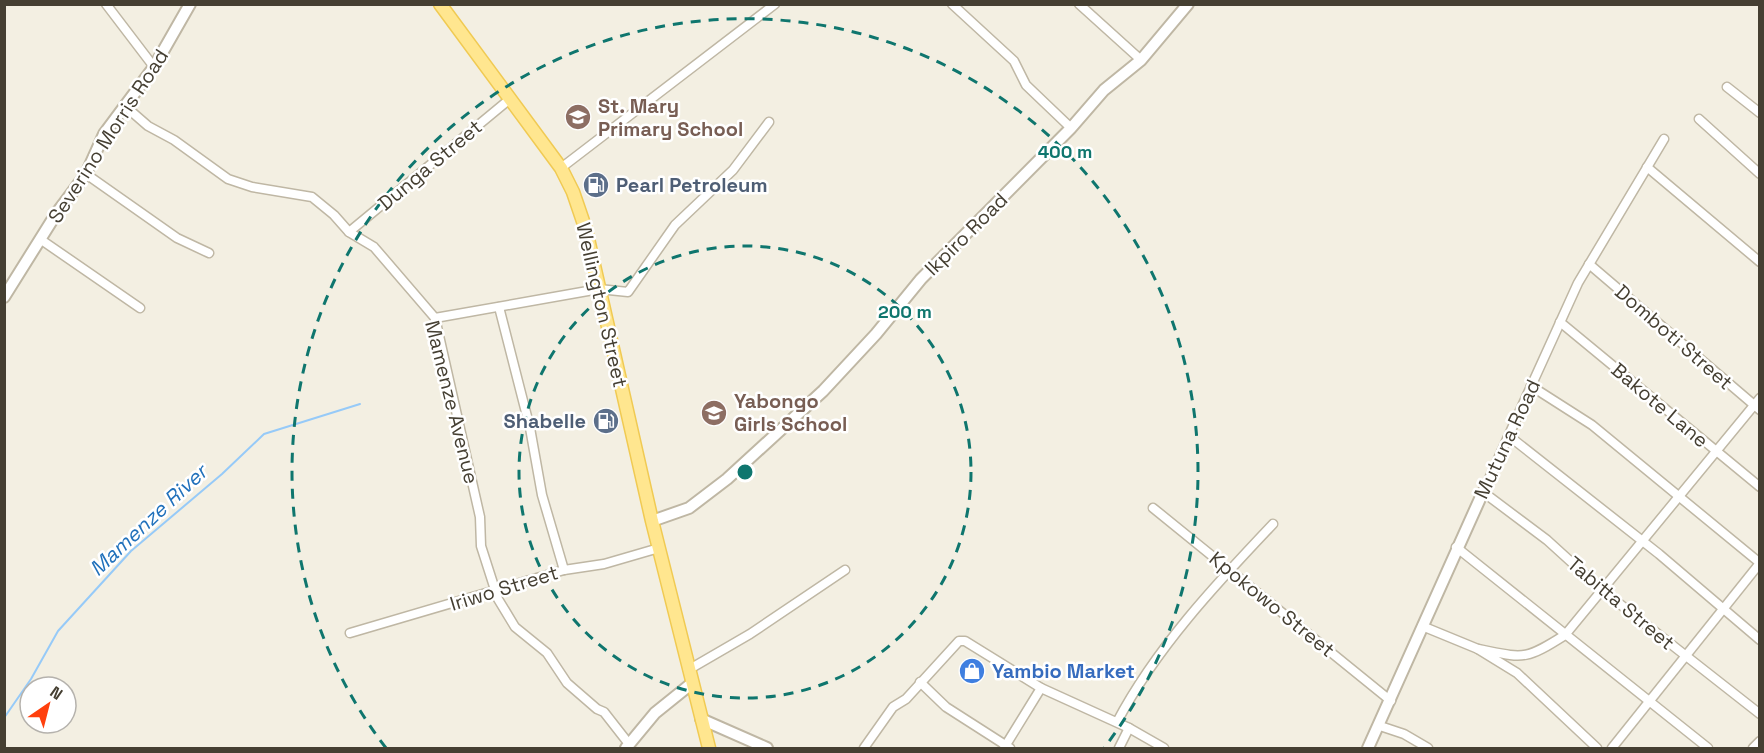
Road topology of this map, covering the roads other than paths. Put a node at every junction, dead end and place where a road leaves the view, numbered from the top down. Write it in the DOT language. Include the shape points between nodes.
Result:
graph roads {
  1 [pos="106,4"];
  2 [pos="190,4"];
  3 [pos="440,4"];
  4 [pos="775,4"];
  5 [pos="952,4"];
  6 [pos="1079,4"];
  7 [pos="1188,4"];
  8 [pos="1141,60"];
  9 [pos="154,67"];
  10 [pos="1727,87"];
  11 [pos="511,98"];
  12 [pos="125,106"];
  13 [pos="1760,113"];
  14 [pos="1699,119"];
  15 [pos="768,122"];
  16 [pos="1071,128"];
  17 [pos="1664,139"];
  18 [pos="1647,167"];
  19 [pos="561,168"];
  20 [pos="86,174"];
  21 [pos="1760,174"];
  22 [pos="349,232"];
  23 [pos="40,239"];
  24 [pos="208,253"];
  25 [pos="1760,262"];
  26 [pos="1589,264"];
  27 [pos="599,289"];
  28 [pos="4,297"];
  29 [pos="499,307"];
  30 [pos="140,308"];
  31 [pos="435,318"];
  32 [pos="1560,322"];
  33 [pos="1531,386"];
  34 [pos="1758,404"];
  35 [pos="1509,436"];
  36 [pos="1715,450"];
  37 [pos="1760,487"];
  38 [pos="1483,492"];
  39 [pos="1677,496"];
  40 [pos="1153,508"];
  41 [pos="652,521"];
  42 [pos="1273,524"];
  43 [pos="1642,540"];
  44 [pos="1456,547"];
  45 [pos="659,548"];
  46 [pos="1760,563"];
  47 [pos="564,570"];
  48 [pos="845,570"];
  49 [pos="1229,570"];
  50 [pos="496,589"];
  51 [pos="1602,590"];
  52 [pos="1723,609"];
  53 [pos="1422,626"];
  54 [pos="350,633"];
  55 [pos="1565,636"];
  56 [pos="1760,640"];
  57 [pos="1478,650"];
  58 [pos="1685,656"];
  59 [pos="688,670"];
  60 [pos="920,682"];
  61 [pos="691,684"];
  62 [pos="1041,688"];
  63 [pos="1648,700"];
  64 [pos="1391,701"];
  65 [pos="1760,714"];
  66 [pos="701,719"];
  67 [pos="1117,722"];
  68 [pos="1380,726"];
  69 [pos="1129,728"];
  70 [pos="1760,741"];
  71 [pos="627,746"];
  72 [pos="709,748"];
  73 [pos="767,748"];
  74 [pos="864,748"];
  75 [pos="1006,748"];
  76 [pos="1119,748"];
  77 [pos="1164,748"];
  78 [pos="1368,748"];
  79 [pos="1428,748"];
  80 [pos="1597,748"];
  81 [pos="1612,748"];
  82 [pos="1708,748"];
  83 [pos="1753,748"];
  1 -- 9 [label="street"];
  2 -- 9 [label="street, Severino Morris Road"];
  3 -- 11 [label="main road, Wellington Street"];
  4 -- 19 [label="street"];
  5 -- 16 [label="street" via="1014,61 1026,84"];
  6 -- 8 [label="street"];
  7 -- 8 [label="street, Ikpiro Road"];
  8 -- 16 [label="street, Ikpiro Road" via="1104,90"];
  9 -- 12 [label="street, Severino Morris Road"];
  10 -- 13 [label="street"];
  11 -- 19 [label="main road, Wellington Street"];
  11 -- 22 [label="street, Dunga Street"];
  12 -- 20 [label="street, Severino Morris Road" via="104,135"];
  12 -- 22 [label="street, Mamenze Avenue" via="148,126 228,179 252,188 312,196"];
  14 -- 21 [label="street"];
  15 -- 27 [label="street" via="733,170 675,225 628,292"];
  16 -- 41 [label="street, Ikpiro Road" via="921,279 823,391 727,479 689,507"];
  17 -- 18 [label="street, Mutuna Road"];
  18 -- 25 [label="street"];
  18 -- 26 [label="street, Mutuna Road"];
  19 -- 27 [label="main road, Wellington Street" via="586,230"];
  20 -- 23 [label="street, Severino Morris Road"];
  20 -- 24 [label="street" via="177,238"];
  22 -- 31 [label="street, Mamenze Avenue" via="374,247"];
  23 -- 28 [label="street, Severino Morris Road"];
  23 -- 30 [label="street"];
  26 -- 32 [label="street, Mutuna Road"];
  26 -- 34 [label="street, Domboti Street"];
  27 -- 29 [label="street"];
  27 -- 41 [label="main road, Wellington Street"];
  29 -- 31 [label="street"];
  29 -- 47 [label="street" via="530,428 542,495"];
  31 -- 50 [label="street, Mamenze Avenue" via="480,517 481,546"];
  32 -- 33 [label="street, Mutuna Road"];
  32 -- 36 [label="street, Bakote Lane"];
  33 -- 35 [label="street, Mutuna Road"];
  33 -- 39 [label="street" via="1592,425"];
  34 -- 36 [label="street"];
  35 -- 38 [label="street, Mutuna Road"];
  35 -- 43 [label="street"];
  36 -- 37 [label="street, Bakote Lane"];
  36 -- 39 [label="street"];
  38 -- 44 [label="street, Mutuna Road"];
  38 -- 51 [label="street, Tabitta Street" via="1547,540"];
  39 -- 43 [label="street"];
  39 -- 46 [label="street"];
  40 -- 49 [label="street, Kpokowo Street"];
  41 -- 45 [label="main road, Wellington Street"];
  42 -- 49 [label="street"];
  43 -- 51 [label="street"];
  43 -- 52 [label="street"];
  44 -- 53 [label="street, Mutuna Road"];
  44 -- 55 [label="street"];
  45 -- 47 [label="street, Iriwo Street" via="604,564"];
  45 -- 59 [label="main road, Wellington Street"];
  46 -- 52 [label="street"];
  47 -- 50 [label="street, Iriwo Street"];
  48 -- 59 [label="street"];
  49 -- 64 [label="street, Kpokowo Street"];
  49 -- 67 [label="street" via="1160,655"];
  50 -- 54 [label="street, Iriwo Street"];
  50 -- 71 [label="street, Mamenze Avenue" via="515,627 547,653 567,683 604,712"];
  51 -- 55 [label="street"];
  51 -- 58 [label="street, Tabitta Street"];
  52 -- 56 [label="street"];
  52 -- 58 [label="street"];
  53 -- 57 [label="street"];
  53 -- 64 [label="street, Mutuna Road"];
  55 -- 57 [label="street" via="1521,658"];
  55 -- 63 [label="street"];
  57 -- 80 [label="street" via="1517,673"];
  58 -- 63 [label="street"];
  58 -- 65 [label="street, Tabitta Street"];
  59 -- 61 [label="main road, Wellington Street"];
  60 -- 62 [label="street" via="959,641 965,640"];
  60 -- 74 [label="street" via="893,707"];
  60 -- 75 [label="street" via="940,702"];
  61 -- 66 [label="main road, Wellington Street"];
  61 -- 71 [label="street" via="655,713"];
  62 -- 67 [label="street"];
  62 -- 75 [label="street"];
  63 -- 81 [label="street"];
  63 -- 82 [label="street"];
  64 -- 68 [label="street, Mutuna Road"];
  66 -- 72 [label="main road, Wellington Street"];
  66 -- 73 [label="street"];
  67 -- 69 [label="street"];
  68 -- 78 [label="street, Mutuna Road"];
  68 -- 79 [label="street"];
  69 -- 76 [label="street"];
  69 -- 77 [label="street"];
  70 -- 83 [label="street"];
}
